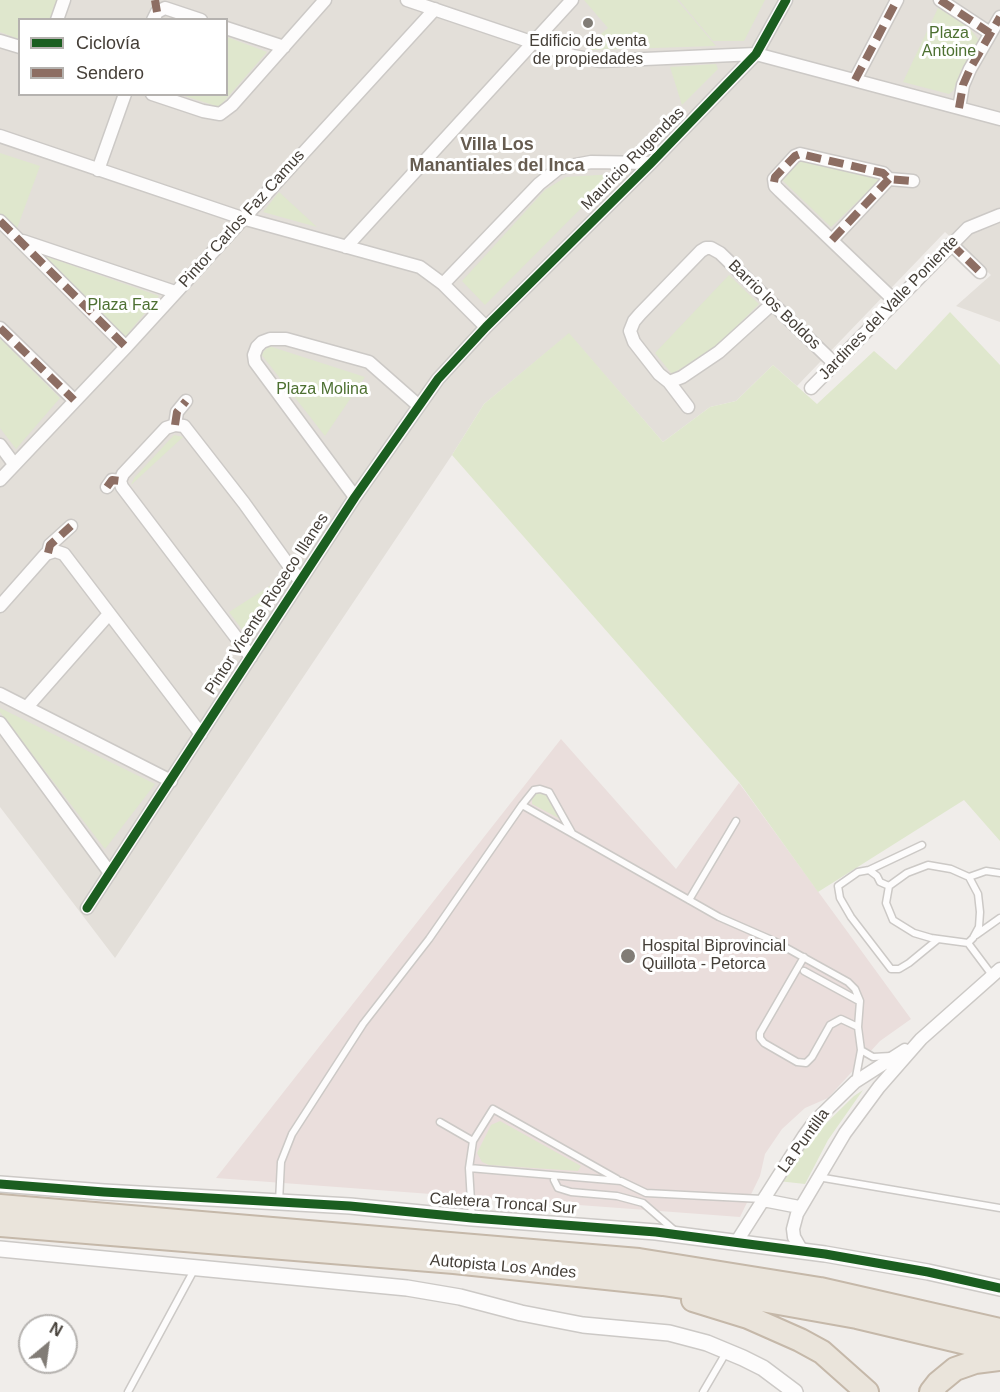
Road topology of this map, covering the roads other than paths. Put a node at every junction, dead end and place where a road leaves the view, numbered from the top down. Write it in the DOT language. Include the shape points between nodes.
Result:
graph roads {
  1 [pos="64,0"];
  2 [pos="325,0"];
  3 [pos="407,0"];
  4 [pos="572,0"];
  5 [pos="786,0"];
  6 [pos="897,0"];
  7 [pos="940,0"];
  8 [pos="435,9"];
  9 [pos="155,10"];
  10 [pos="1000,17"];
  11 [pos="58,18"];
  12 [pos="195,18"];
  13 [pos="228,29"];
  14 [pos="990,33"];
  15 [pos="0,40"];
  16 [pos="533,42"];
  17 [pos="18,46"];
  18 [pos="284,47"];
  19 [pos="756,54"];
  20 [pos="855,80"];
  21 [pos="124,96"];
  22 [pos="158,96"];
  23 [pos="959,108"];
  24 [pos="1000,118"];
  25 [pos="0,136"];
  26 [pos="651,163"];
  27 [pos="98,170"];
  28 [pos="889,179"];
  29 [pos="913,181"];
  30 [pos="1000,215"];
  31 [pos="242,218"];
  32 [pos="0,221"];
  33 [pos="17,239"];
  34 [pos="832,240"];
  35 [pos="951,244"];
  36 [pos="346,247"];
  37 [pos="980,272"];
  38 [pos="443,284"];
  39 [pos="176,292"];
  40 [pos="895,301"];
  41 [pos="772,304"];
  42 [pos="0,327"];
  43 [pos="486,327"];
  44 [pos="126,346"];
  45 [pos="835,364"];
  46 [pos="669,382"];
  47 [pos="811,388"];
  48 [pos="74,400"];
  49 [pos="186,401"];
  50 [pos="419,406"];
  51 [pos="688,407"];
  52 [pos="175,425"];
  53 [pos="0,445"];
  54 [pos="15,464"];
  55 [pos="0,480"];
  56 [pos="120,481"];
  57 [pos="107,487"];
  58 [pos="355,497"];
  59 [pos="71,526"];
  60 [pos="52,552"];
  61 [pos="300,580"];
  62 [pos="0,606"];
  63 [pos="109,614"];
  64 [pos="250,657"];
  65 [pos="0,694"];
  66 [pos="27,707"];
  67 [pos="0,723"];
  68 [pos="201,734"];
  69 [pos="171,782"];
  70 [pos="522,805"];
  71 [pos="736,821"];
  72 [pos="572,833"];
  73 [pos="922,845"];
  74 [pos="869,870"];
  75 [pos="110,873"];
  76 [pos="1000,873"];
  77 [pos="969,877"];
  78 [pos="889,886"];
  79 [pos="689,900"];
  80 [pos="87,908"];
  81 [pos="1000,918"];
  82 [pos="937,940"];
  83 [pos="970,940"];
  84 [pos="804,957"];
  85 [pos="804,971"];
  86 [pos="996,972"];
  87 [pos="860,1001"];
  88 [pos="858,1028"];
  89 [pos="921,1039"];
  90 [pos="861,1050"];
  91 [pos="896,1056"];
  92 [pos="855,1082"];
  93 [pos="440,1122"];
  94 [pos="473,1141"];
  95 [pos="469,1168"];
  96 [pos="818,1177"];
  97 [pos="554,1180"];
  98 [pos="621,1180"];
  99 [pos="0,1184"];
  100 [pos="763,1200"];
  101 [pos="279,1203"];
  102 [pos="0,1206"];
  103 [pos="799,1207"];
  104 [pos="1000,1208"];
  105 [pos="472,1218"];
  106 [pos="0,1225"];
  107 [pos="679,1235"];
  108 [pos="737,1241"];
  109 [pos="0,1249"];
  110 [pos="802,1251"];
  111 [pos="196,1267"];
  112 [pos="596,1276"];
  113 [pos="1000,1288"];
  114 [pos="1000,1330"];
  115 [pos="727,1351"];
  116 [pos="1000,1351"];
  117 [pos="1000,1359"];
  118 [pos="128,1392"];
  119 [pos="703,1392"];
  120 [pos="795,1392"];
  121 [pos="867,1392"];
  122 [pos="931,1392"];
  1 -- 11 [label="street"];
  2 -- 18 [label="street"];
  3 -- 8 [label="street"];
  4 -- 16 [label="street"];
  5 -- 19 [label="street, Mauricio Rugendas"];
  6 -- 20 [label="street"];
  7 -- 14 [label="street"];
  8 -- 16 [label="street"];
  8 -- 31 [label="street, Pintor Carlos Faz Camus"];
  9 -- 12 [label="street" via="165,8"];
  10 -- 14 [label="street"];
  13 -- 18 [label="street"];
  14 -- 23 [label="street" via="963,85"];
  15 -- 17 [label="street"];
  16 -- 19 [label="street" via="600,61"];
  16 -- 36 [label="street"];
  18 -- 22 [label="street" via="220,114"];
  19 -- 20 [label="street"];
  19 -- 26 [label="street, Mauricio Rugendas"];
  20 -- 23 [label="street"];
  21 -- 27 [label="street"];
  23 -- 24 [label="street"];
  25 -- 27 [label="street"];
  26 -- 38 [label="street" via="591,162 559,168"];
  26 -- 43 [label="street, Mauricio Rugendas"];
  27 -- 31 [label="street"];
  28 -- 29 [label="street"];
  28 -- 34 [label="street"];
  28 -- 34 [label="street" via="883,173 800,153 775,177 780,191"];
  30 -- 35 [label="street, Jardines del Valle Poniente" via="968,228"];
  31 -- 36 [label="street"];
  31 -- 39 [label="street, Pintor Carlos Faz Camus"];
  32 -- 33 [label="street"];
  33 -- 39 [label="street"];
  33 -- 44 [label="street"];
  34 -- 40 [label="street"];
  35 -- 37 [label="street"];
  35 -- 40 [label="street, Jardines del Valle Poniente"];
  36 -- 38 [label="street" via="420,267"];
  38 -- 43 [label="street"];
  39 -- 44 [label="street, Pintor Carlos Faz Camus"];
  40 -- 45 [label="street, Jardines del Valle Poniente"];
  41 -- 45 [label="street, Barrio los Boldos"];
  41 -- 46 [label="street" via="719,352"];
  41 -- 46 [label="street, Barrio los Boldos" via="720,253 711,248 701,251 640,314 630,331 646,358"];
  42 -- 48 [label="street"];
  43 -- 50 [label="street, Pintor Vicente Rioseco Illanes"];
  44 -- 48 [label="street, Pintor Carlos Faz Camus"];
  45 -- 47 [label="street, Jardines del Valle Poniente"];
  46 -- 51 [label="street"];
  48 -- 54 [label="street, Pintor Carlos Faz Camus"];
  49 -- 52 [label="street" via="177,412"];
  50 -- 58 [label="street, Pintor Vicente Rioseco Illanes"];
  50 -- 58 [label="street" via="369,362 286,339 270,339 257,347 255,362"];
  52 -- 56 [label="street" via="166,428"];
  52 -- 61 [label="street" via="184,426"];
  53 -- 54 [label="street"];
  54 -- 55 [label="street, Pintor Carlos Faz Camus"];
  56 -- 57 [label="street" via="112,480"];
  56 -- 64 [label="street"];
  58 -- 61 [label="street, Pintor Vicente Rioseco Illanes"];
  59 -- 60 [label="street" via="50,544"];
  60 -- 62 [label="street"];
  60 -- 63 [label="street" via="64,554"];
  61 -- 64 [label="street, Pintor Vicente Rioseco Illanes"];
  63 -- 66 [label="street"];
  63 -- 68 [label="street"];
  64 -- 68 [label="street, Pintor Vicente Rioseco Illanes"];
  65 -- 66 [label="street"];
  66 -- 69 [label="street"];
  67 -- 75 [label="street"];
  68 -- 69 [label="street, Pintor Vicente Rioseco Illanes"];
  69 -- 75 [label="street, Pintor Vicente Rioseco Illanes"];
  70 -- 72 [label="lane"];
  70 -- 72 [label="lane" via="534,790 549,792"];
  70 -- 101 [label="lane" via="429,939 363,1024 291,1134 281,1162"];
  71 -- 79 [label="lane"];
  72 -- 79 [label="lane"];
  73 -- 74 [label="lane"];
  74 -- 78 [label="lane"];
  74 -- 82 [label="lane" via="858,872 838,886 840,898 891,969 909,963"];
  75 -- 80 [label="street, Pintor Vicente Rioseco Illanes"];
  76 -- 77 [label="lane"];
  77 -- 78 [label="lane" via="928,865"];
  77 -- 83 [label="lane" via="978,894 980,912 979,927"];
  78 -- 82 [label="lane" via="886,903 892,920"];
  79 -- 84 [label="lane"];
  81 -- 83 [label="lane"];
  82 -- 83 [label="lane"];
  83 -- 86 [label="lane"];
  84 -- 87 [label="lane" via="848,982"];
  84 -- 88 [label="lane" via="760,1038 796,1062 806,1063 830,1025 841,1019"];
  85 -- 87 [label="lane"];
  86 -- 89 [label="street, La Puntilla"];
  87 -- 88 [label="lane"];
  88 -- 90 [label="lane"];
  89 -- 91 [label="street, La Puntilla"];
  89 -- 96 [label="street, La Puntilla" via="860,1112"];
  90 -- 91 [label="lane" via="873,1057"];
  90 -- 92 [label="lane"];
  91 -- 92 [label="street, La Puntilla"];
  92 -- 100 [label="street, La Puntilla" via="815,1121"];
  93 -- 94 [label="lane"];
  94 -- 95 [label="lane"];
  94 -- 98 [label="lane" via="493,1109"];
  95 -- 98 [label="lane"];
  95 -- 105 [label="lane"];
  96 -- 103 [label="street, La Puntilla"];
  96 -- 104 [label="lane"];
  97 -- 107 [label="lane" via="558,1188 571,1192 643,1203"];
  98 -- 100 [label="lane" via="646,1193"];
  99 -- 101 [label="street, Caletera Troncal Sur"];
  100 -- 103 [label="street"];
  100 -- 108 [label="street, La Puntilla"];
  101 -- 105 [label="street, Caletera Troncal Sur"];
  102 -- 114 [label="highway, Autopista Los Andes" via="639,1260 820,1289"];
  103 -- 110 [label="street, La Puntilla" via="793,1229"];
  105 -- 107 [label="street, Caletera Troncal Sur"];
  106 -- 112 [label="highway, Autopista Los Andes"];
  107 -- 108 [label="street, Caletera Troncal Sur"];
  108 -- 110 [label="street, Caletera Troncal Sur"];
  109 -- 111 [label="street"];
  110 -- 113 [label="street, Caletera Troncal Sur"];
  111 -- 115 [label="street" via="432,1292 583,1324 669,1333"];
  111 -- 118 [label="lane"];
  112 -- 116 [label="highway, Autopista Los Andes" via="790,1304"];
  112 -- 121 [label="highway" via="700,1302 776,1328 822,1352"];
  115 -- 119 [label="lane"];
  115 -- 120 [label="street" via="763,1368"];
  117 -- 122 [label="highway" via="955,1369"];
}
